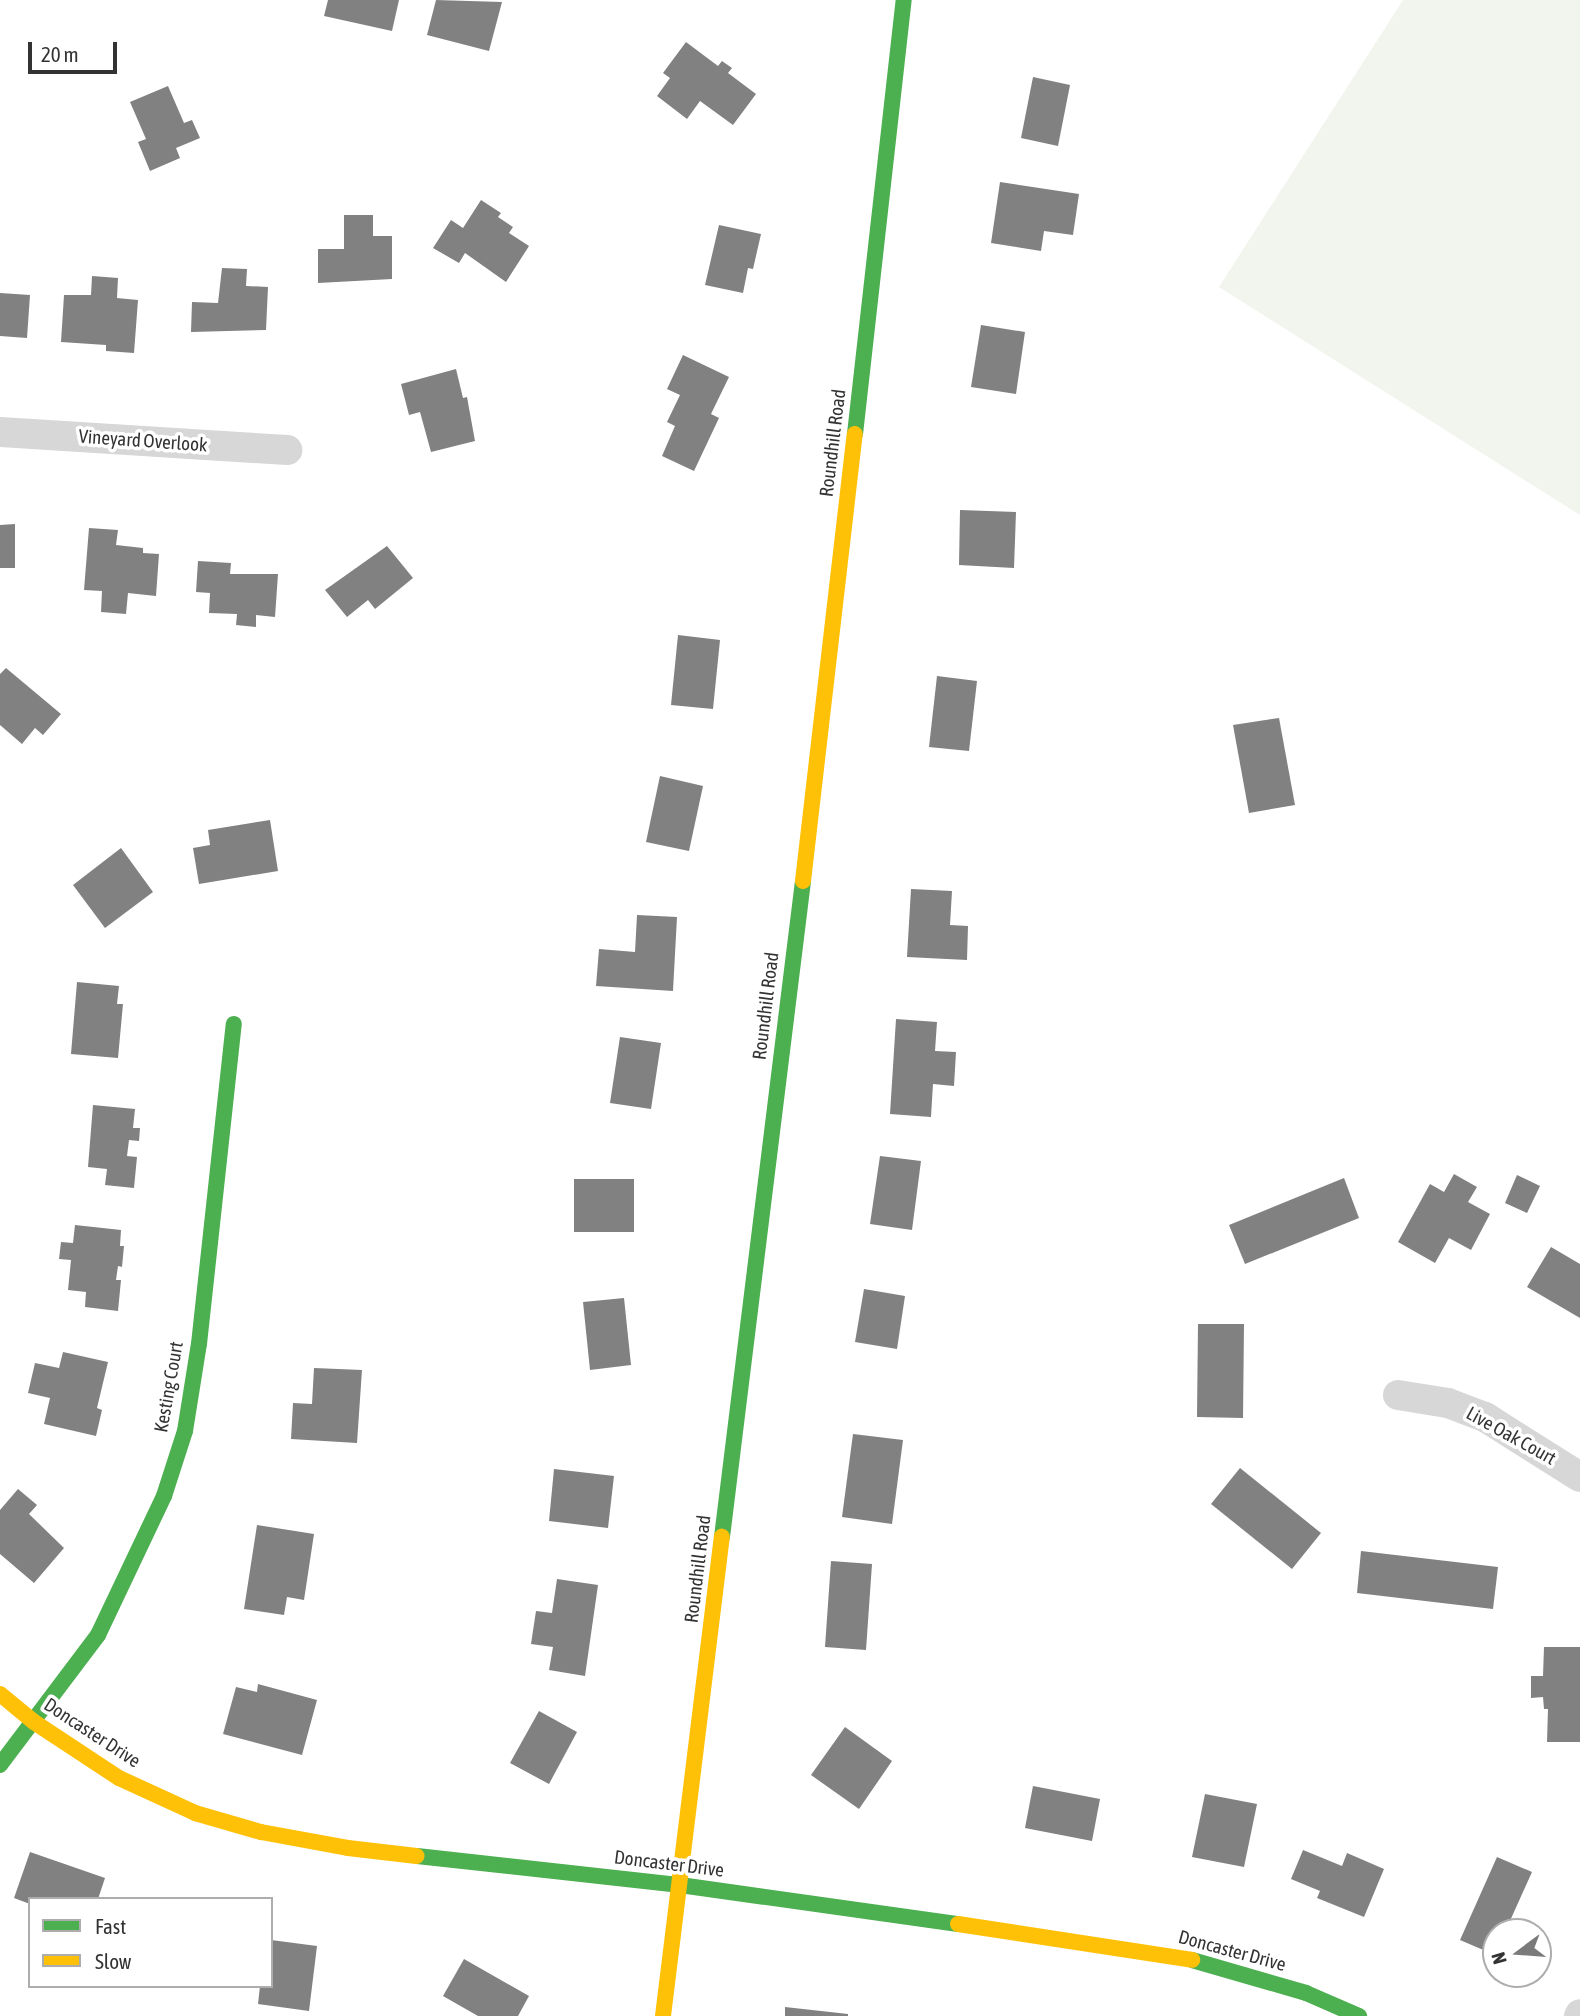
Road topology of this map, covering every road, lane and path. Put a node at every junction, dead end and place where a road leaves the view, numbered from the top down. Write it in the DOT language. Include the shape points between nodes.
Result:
graph roads {
  1 [pos="904,0"];
  2 [pos="0,432"];
  3 [pos="287,450"];
  4 [pos="234,1024"];
  5 [pos="1398,1395"];
  6 [pos="1580,1477"];
  7 [pos="0,1694"];
  8 [pos="34,1722"];
  9 [pos="0,1765"];
  10 [pos="680,1885"];
  11 [pos="663,2016"];
  12 [pos="1359,2016"];
  1 -- 10 [label="street, Roundhill Road" via="817,766"];
  2 -- 3 [label="street, Vineyard Overlook"];
  4 -- 8 [label="street, Kesting Court" via="199,1344 185,1431 164,1496 98,1635"];
  5 -- 6 [label="street, Live Oak Court" via="1448,1403 1485,1417"];
  7 -- 8 [label="street, Doncaster Drive"];
  8 -- 9 [label="street, Kesting Court"];
  8 -- 10 [label="street, Doncaster Drive" via="119,1779 195,1813 261,1832 348,1848"];
  10 -- 11 [label="street, Roundhill Road"];
  10 -- 12 [label="street, Doncaster Drive" via="1111,1945 1208,1963 1306,1993"];
}
